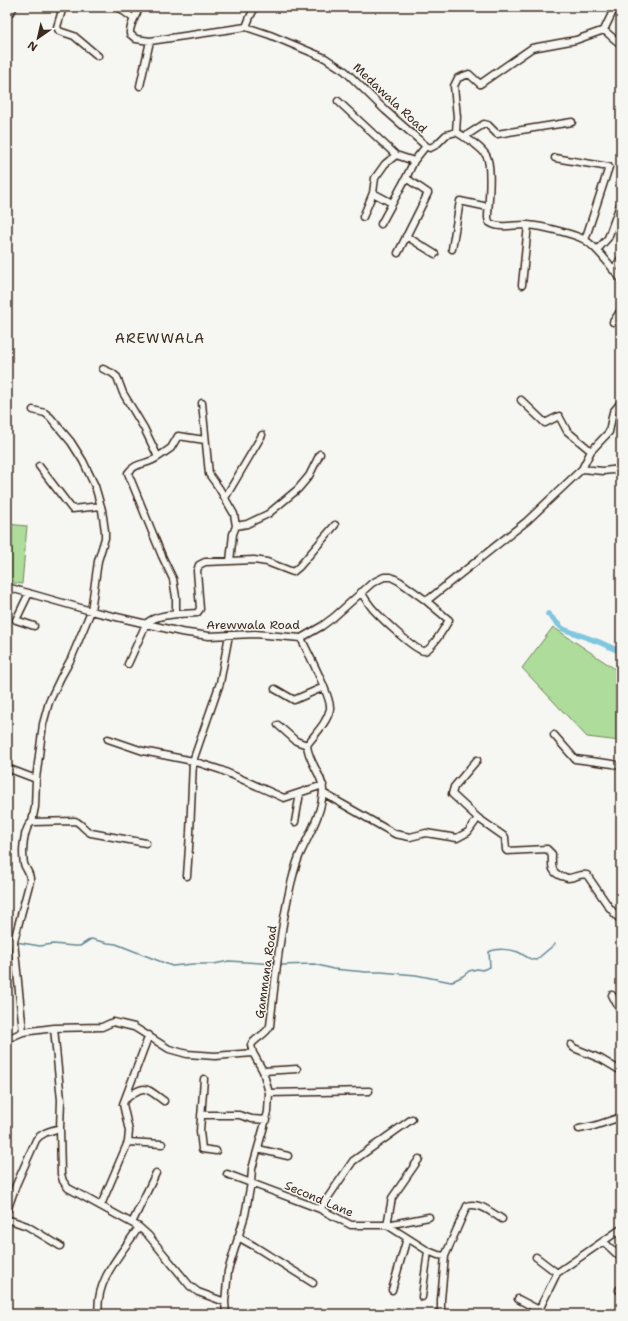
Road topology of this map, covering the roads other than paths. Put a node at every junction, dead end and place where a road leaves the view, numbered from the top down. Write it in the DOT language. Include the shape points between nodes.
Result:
graph roads {
  1 [pos="14,7"];
  2 [pos="63,7"];
  3 [pos="118,7"];
  4 [pos="139,7"];
  5 [pos="255,7"];
  6 [pos="615,7"];
  7 [pos="9,14"];
  8 [pos="134,19"];
  9 [pos="246,27"];
  10 [pos="604,30"];
  11 [pos="150,41"];
  12 [pos="621,45"];
  13 [pos="98,56"];
  14 [pos="140,86"];
  15 [pos="338,101"];
  16 [pos="572,122"];
  17 [pos="456,132"];
  18 [pos="464,137"];
  19 [pos="426,146"];
  20 [pos="396,154"];
  21 [pos="555,158"];
  22 [pos="414,161"];
  23 [pos="406,178"];
  24 [pos="373,192"];
  25 [pos="621,202"];
  26 [pos="392,203"];
  27 [pos="488,207"];
  28 [pos="363,218"];
  29 [pos="381,224"];
  30 [pos="528,225"];
  31 [pos="406,236"];
  32 [pos="584,240"];
  33 [pos="452,249"];
  34 [pos="597,250"];
  35 [pos="398,252"];
  36 [pos="435,254"];
  37 [pos="621,259"];
  38 [pos="613,270"];
  39 [pos="621,279"];
  40 [pos="522,285"];
  41 [pos="621,310"];
  42 [pos="613,322"];
  43 [pos="102,369"];
  44 [pos="521,400"];
  45 [pos="621,402"];
  46 [pos="202,403"];
  47 [pos="32,410"];
  48 [pos="262,435"];
  49 [pos="205,440"];
  50 [pos="591,451"];
  51 [pos="320,454"];
  52 [pos="158,457"];
  53 [pos="39,466"];
  54 [pos="582,469"];
  55 [pos="621,469"];
  56 [pos="225,498"];
  57 [pos="101,506"];
  58 [pos="335,525"];
  59 [pos="236,526"];
  60 [pos="230,561"];
  61 [pos="7,587"];
  62 [pos="29,592"];
  63 [pos="361,592"];
  64 [pos="424,599"];
  65 [pos="91,611"];
  66 [pos="176,614"];
  67 [pos="146,624"];
  68 [pos="34,626"];
  69 [pos="229,635"];
  70 [pos="301,638"];
  71 [pos="128,664"];
  72 [pos="324,687"];
  73 [pos="275,689"];
  74 [pos="278,725"];
  75 [pos="554,735"];
  76 [pos="108,739"];
  77 [pos="307,745"];
  78 [pos="477,760"];
  79 [pos="193,761"];
  80 [pos="621,766"];
  81 [pos="7,768"];
  82 [pos="36,779"];
  83 [pos="323,785"];
  84 [pos="300,793"];
  85 [pos="323,793"];
  86 [pos="478,818"];
  87 [pos="32,822"];
  88 [pos="295,822"];
  89 [pos="146,843"];
  90 [pos="187,876"];
  91 [pos="621,921"];
  92 [pos="612,995"];
  93 [pos="621,1012"];
  94 [pos="54,1028"];
  95 [pos="23,1032"];
  96 [pos="149,1035"];
  97 [pos="7,1039"];
  98 [pos="571,1046"];
  99 [pos="253,1053"];
  100 [pos="297,1069"];
  101 [pos="263,1071"];
  102 [pos="621,1071"];
  103 [pos="204,1079"];
  104 [pos="369,1091"];
  105 [pos="270,1093"];
  106 [pos="125,1100"];
  107 [pos="164,1101"];
  108 [pos="201,1115"];
  109 [pos="621,1117"];
  110 [pos="412,1119"];
  111 [pos="266,1120"];
  112 [pos="60,1128"];
  113 [pos="579,1129"];
  114 [pos="128,1142"];
  115 [pos="162,1144"];
  116 [pos="258,1149"];
  117 [pos="216,1151"];
  118 [pos="288,1156"];
  119 [pos="419,1159"];
  120 [pos="156,1173"];
  121 [pos="228,1174"];
  122 [pos="251,1183"];
  123 [pos="101,1206"];
  124 [pos="320,1209"];
  125 [pos="7,1211"];
  126 [pos="429,1216"];
  127 [pos="7,1219"];
  128 [pos="502,1220"];
  129 [pos="132,1223"];
  130 [pos="387,1225"];
  131 [pos="139,1227"];
  132 [pos="621,1229"];
  133 [pos="238,1237"];
  134 [pos="407,1238"];
  135 [pos="603,1241"];
  136 [pos="60,1246"];
  137 [pos="428,1251"];
  138 [pos="446,1256"];
  139 [pos="536,1257"];
  140 [pos="621,1258"];
  141 [pos="557,1273"];
  142 [pos="313,1283"];
  143 [pos="392,1290"];
  144 [pos="422,1296"];
  145 [pos="518,1299"];
  146 [pos="225,1302"];
  147 [pos="7,1312"];
  148 [pos="538,1312"];
  149 [pos="442,1313"];
  150 [pos="11,1314"];
  151 [pos="99,1314"];
  152 [pos="226,1314"];
  1 -- 7 [label="street"];
  2 -- 13 [label="street" via="57,23 59,31 74,36"];
  3 -- 8 [label="street"];
  4 -- 8 [label="street"];
  5 -- 9 [label="street"];
  6 -- 10 [label="street"];
  8 -- 11 [label="street" via="130,34 136,39"];
  9 -- 11 [label="street"];
  9 -- 19 [label="street, Medawala Road" via="325,58 345,71"];
  10 -- 12 [label="street"];
  10 -- 17 [label="street" via="576,40 532,48 480,84 470,74 458,78 454,86"];
  11 -- 14 [label="street"];
  15 -- 20 [label="street"];
  16 -- 18 [label="street" via="497,134 484,124"];
  17 -- 18 [label="street"];
  17 -- 19 [label="street, Medawala Road" via="446,135 430,148"];
  18 -- 27 [label="street" via="480,148 487,157 490,179"];
  19 -- 22 [label="street"];
  20 -- 22 [label="street"];
  20 -- 24 [label="street" via="375,178"];
  21 -- 32 [label="street" via="609,167"];
  22 -- 23 [label="street"];
  23 -- 26 [label="street"];
  23 -- 31 [label="street" via="428,193"];
  24 -- 26 [label="street"];
  24 -- 28 [label="street"];
  25 -- 34 [label="street" via="608,238"];
  26 -- 29 [label="street"];
  27 -- 30 [label="street" via="489,222 494,226"];
  27 -- 33 [label="street" via="460,201"];
  30 -- 32 [label="street" via="556,230"];
  30 -- 40 [label="street"];
  31 -- 35 [label="street"];
  31 -- 36 [label="street"];
  32 -- 34 [label="street"];
  34 -- 38 [label="street"];
  37 -- 38 [label="street"];
  38 -- 39 [label="street"];
  41 -- 42 [label="street"];
  43 -- 52 [label="street" via="116,377"];
  44 -- 50 [label="street" via="545,423 559,416 567,431"];
  45 -- 50 [label="street" via="613,412 609,432"];
  46 -- 49 [label="street"];
  47 -- 57 [label="street" via="50,417 71,442 95,486"];
  48 -- 56 [label="street"];
  49 -- 52 [label="street" via="178,436 171,448"];
  49 -- 56 [label="street" via="208,474"];
  50 -- 54 [label="street"];
  51 -- 59 [label="street" via="309,476 298,489 268,514"];
  52 -- 66 [label="street" via="131,467 128,473 173,579"];
  53 -- 57 [label="street" via="72,509"];
  54 -- 55 [label="street"];
  54 -- 64 [label="street" via="527,521 429,599"];
  56 -- 59 [label="street" via="234,514"];
  57 -- 65 [label="street" via="106,531 98,561"];
  58 -- 60 [label="street" via="293,572 267,562"];
  59 -- 60 [label="street"];
  60 -- 66 [label="street" via="205,562 199,565 197,571 200,609 197,613"];
  61 -- 62 [label="street, Arewwala Road"];
  62 -- 65 [label="street, Arewwala Road"];
  62 -- 68 [label="street" via="16,620"];
  63 -- 64 [label="street, Arewwala Road" via="376,580 391,577"];
  63 -- 64 [label="street, Arewwala Road" via="371,607 396,631 424,651 435,641 449,620"];
  63 -- 70 [label="street, Arewwala Road" via="334,617"];
  65 -- 67 [label="street, Arewwala Road"];
  65 -- 82 [label="street" via="49,702 43,724"];
  66 -- 67 [label="street" via="156,617"];
  67 -- 69 [label="street, Arewwala Road" via="202,636"];
  67 -- 71 [label="street"];
  69 -- 70 [label="street, Arewwala Road" via="255,634"];
  69 -- 79 [label="street" via="220,683"];
  70 -- 72 [label="street"];
  72 -- 73 [label="street" via="294,700"];
  72 -- 77 [label="street" via="330,707 326,718"];
  74 -- 77 [label="street" via="296,741"];
  75 -- 80 [label="street" via="575,759"];
  76 -- 79 [label="street" via="143,751"];
  77 -- 83 [label="street, Gammana Road" via="307,752"];
  78 -- 86 [label="street" via="454,787 452,794"];
  79 -- 84 [label="street" via="221,770 284,798"];
  79 -- 90 [label="street"];
  81 -- 82 [label="street"];
  82 -- 87 [label="street"];
  83 -- 84 [label="street"];
  83 -- 85 [label="street, Gammana Road"];
  84 -- 88 [label="street"];
  85 -- 86 [label="street" via="395,834 410,837 426,833 457,838 468,832"];
  85 -- 99 [label="street, Gammana Road" via="318,817 301,851 290,888 270,1026 268,1031 253,1041"];
  86 -- 91 [label="street" via="505,837 506,850 547,849 552,854 552,866 557,874 568,878 587,875 608,907"];
  87 -- 89 [label="street" via="75,821 91,833"];
  87 -- 95 [label="street" via="25,831 23,855 25,866 31,876 14,941"];
  92 -- 93 [label="street"];
  94 -- 95 [label="street"];
  94 -- 96 [label="street" via="102,1027 113,1022 134,1026"];
  94 -- 112 [label="street" via="61,1100"];
  95 -- 97 [label="street"];
  96 -- 99 [label="street" via="169,1048 187,1054 214,1056"];
  96 -- 106 [label="street"];
  98 -- 102 [label="street"];
  99 -- 101 [label="street"];
  100 -- 101 [label="street"];
  101 -- 105 [label="street"];
  103 -- 108 [label="street"];
  104 -- 105 [label="street"];
  105 -- 111 [label="street"];
  106 -- 107 [label="street" via="144,1088"];
  106 -- 114 [label="street" via="123,1104"];
  108 -- 111 [label="street" via="239,1115"];
  108 -- 117 [label="street" via="202,1149"];
  109 -- 113 [label="street"];
  110 -- 124 [label="street" via="353,1161"];
  111 -- 116 [label="street"];
  112 -- 123 [label="street" via="63,1181 68,1188"];
  112 -- 125 [label="street" via="43,1133 36,1140"];
  114 -- 115 [label="street"];
  114 -- 123 [label="street"];
  116 -- 118 [label="street"];
  116 -- 122 [label="street"];
  119 -- 130 [label="street" via="395,1193"];
  120 -- 129 [label="street"];
  121 -- 122 [label="street, Second Lane"];
  122 -- 124 [label="street, Second Lane"];
  122 -- 133 [label="street"];
  123 -- 129 [label="street"];
  124 -- 130 [label="street, Second Lane" via="351,1225"];
  126 -- 130 [label="street, Second Lane"];
  127 -- 136 [label="street" via="27,1226"];
  128 -- 138 [label="street" via="482,1207 471,1204"];
  129 -- 131 [label="street"];
  130 -- 134 [label="street"];
  131 -- 146 [label="street" via="190,1286 198,1292"];
  131 -- 151 [label="street" via="104,1281 98,1296"];
  132 -- 135 [label="street"];
  133 -- 142 [label="street"];
  133 -- 146 [label="street" via="228,1271"];
  134 -- 137 [label="street"];
  134 -- 143 [label="street"];
  135 -- 140 [label="street"];
  135 -- 141 [label="street"];
  137 -- 138 [label="street"];
  137 -- 144 [label="street"];
  138 -- 149 [label="street"];
  139 -- 141 [label="street"];
  141 -- 148 [label="street"];
  145 -- 148 [label="street"];
  146 -- 152 [label="street"];
  147 -- 150 [label="street"];
}
